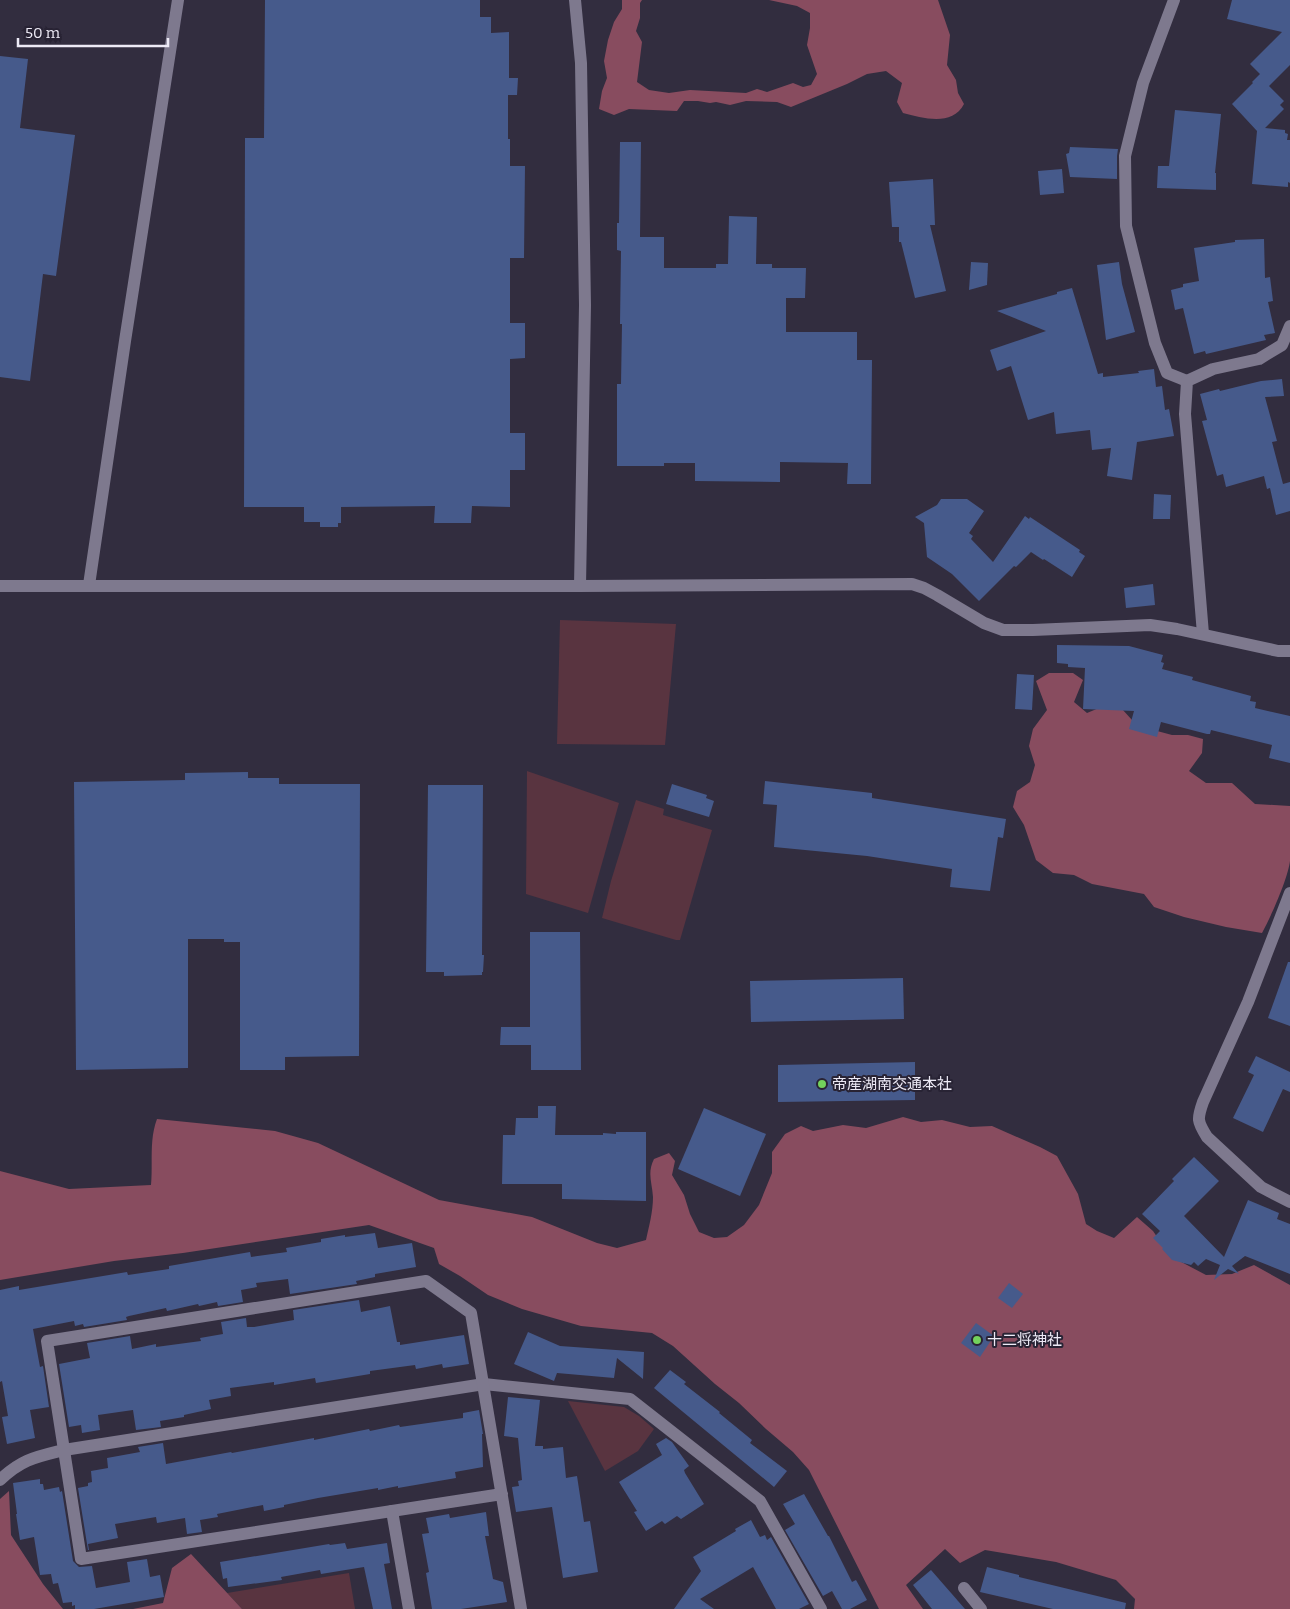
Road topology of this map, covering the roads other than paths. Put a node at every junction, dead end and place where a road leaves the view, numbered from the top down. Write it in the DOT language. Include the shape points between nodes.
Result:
graph roads {
  1 [pos="178,0"];
  2 [pos="575,0"];
  3 [pos="1174,0"];
  4 [pos="1290,326"];
  5 [pos="1286,347"];
  6 [pos="1187,381"];
  7 [pos="89,585"];
  8 [pos="0,586"];
  9 [pos="580,586"];
  10 [pos="1203,634"];
  11 [pos="1290,651"];
  12 [pos="1290,893"];
  13 [pos="1290,1202"];
  14 [pos="484,1384"];
  15 [pos="64,1450"];
  16 [pos="0,1480"];
  17 [pos="502,1494"];
  18 [pos="392,1511"];
  19 [pos="964,1588"];
  20 [pos="409,1609"];
  21 [pos="522,1609"];
  22 [pos="821,1609"];
  23 [pos="981,1609"];
  1 -- 7 [label="street"];
  2 -- 9 [label="street" via="581,63 585,305"];
  3 -- 6 [label="street" via="1144,83 1126,156 1126,226 1155,343 1168,373"];
  4 -- 5 [label="street"];
  5 -- 6 [label="street" via="1259,359 1212,369"];
  6 -- 10 [label="street" via="1185,414"];
  7 -- 8 [label="street"];
  7 -- 9 [label="street"];
  9 -- 10 [label="street" via="912,584 1003,630 1150,625"];
  10 -- 11 [label="street"];
  12 -- 13 [label="street" via="1248,1002 1198,1117 1207,1137 1261,1187"];
  14 -- 15 [label="street"];
  14 -- 15 [label="street" via="471,1312 426,1281 47,1341"];
  14 -- 17 [label="street"];
  14 -- 22 [label="street" via="630,1399 760,1502"];
  15 -- 16 [label="street" via="31,1458"];
  15 -- 18 [label="street" via="81,1559"];
  17 -- 18 [label="street"];
  17 -- 21 [label="street"];
  18 -- 20 [label="street"];
  19 -- 23 [label="street"];
}
